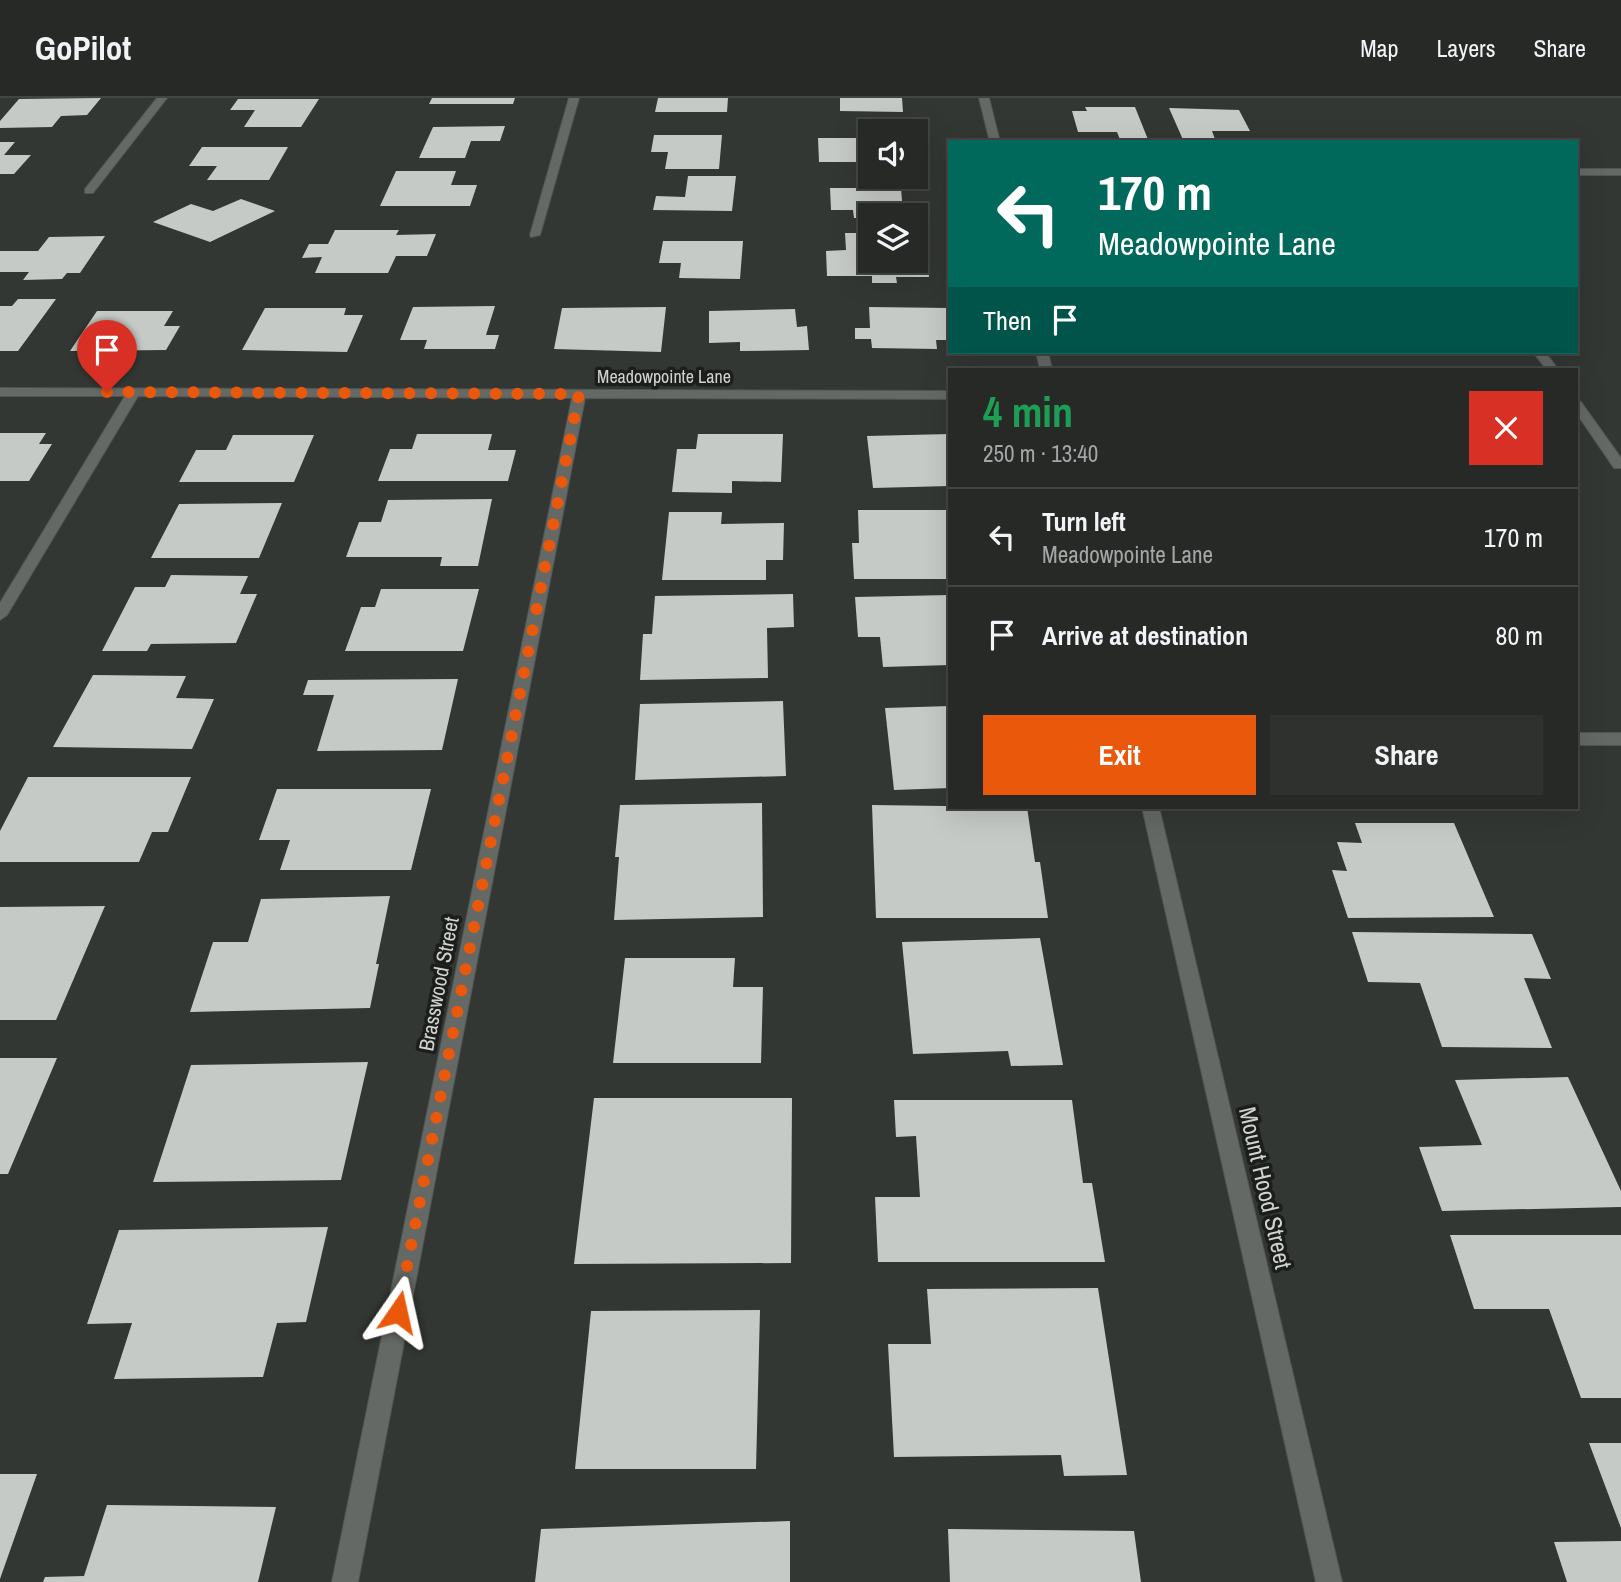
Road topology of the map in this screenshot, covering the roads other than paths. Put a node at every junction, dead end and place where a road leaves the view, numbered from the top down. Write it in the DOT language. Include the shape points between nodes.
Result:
graph roads {
  1 [pos="162,98"];
  2 [pos="574,98"];
  3 [pos="984,98"];
  4 [pos="994,140"];
  5 [pos="1578,172"];
  6 [pos="1621,172"];
  7 [pos="89,191"];
  8 [pos="535,235"];
  9 [pos="1541,354"];
  10 [pos="1551,368"];
  11 [pos="0,392"];
  12 [pos="134,392"];
  13 [pos="579,394"];
  14 [pos="948,395"];
  15 [pos="1578,406"];
  16 [pos="1619,465"];
  17 [pos="0,615"];
  18 [pos="1621,738"];
  19 [pos="1578,739"];
  20 [pos="1150,809"];
  21 [pos="345,1582"];
  22 [pos="1329,1582"];
  1 -- 7 [label="street"];
  2 -- 8 [label="street"];
  3 -- 4 [label="street"];
  5 -- 6 [label="street"];
  9 -- 10 [label="street"];
  11 -- 12 [label="street, Meadowpointe Lane"];
  12 -- 13 [label="street, Meadowpointe Lane"];
  12 -- 17 [label="street"];
  13 -- 14 [label="street, Meadowpointe Lane"];
  13 -- 21 [label="street, Brasswood Street"];
  15 -- 16 [label="street"];
  18 -- 19 [label="street"];
  20 -- 22 [label="street, Mount Hood Street"];
}
